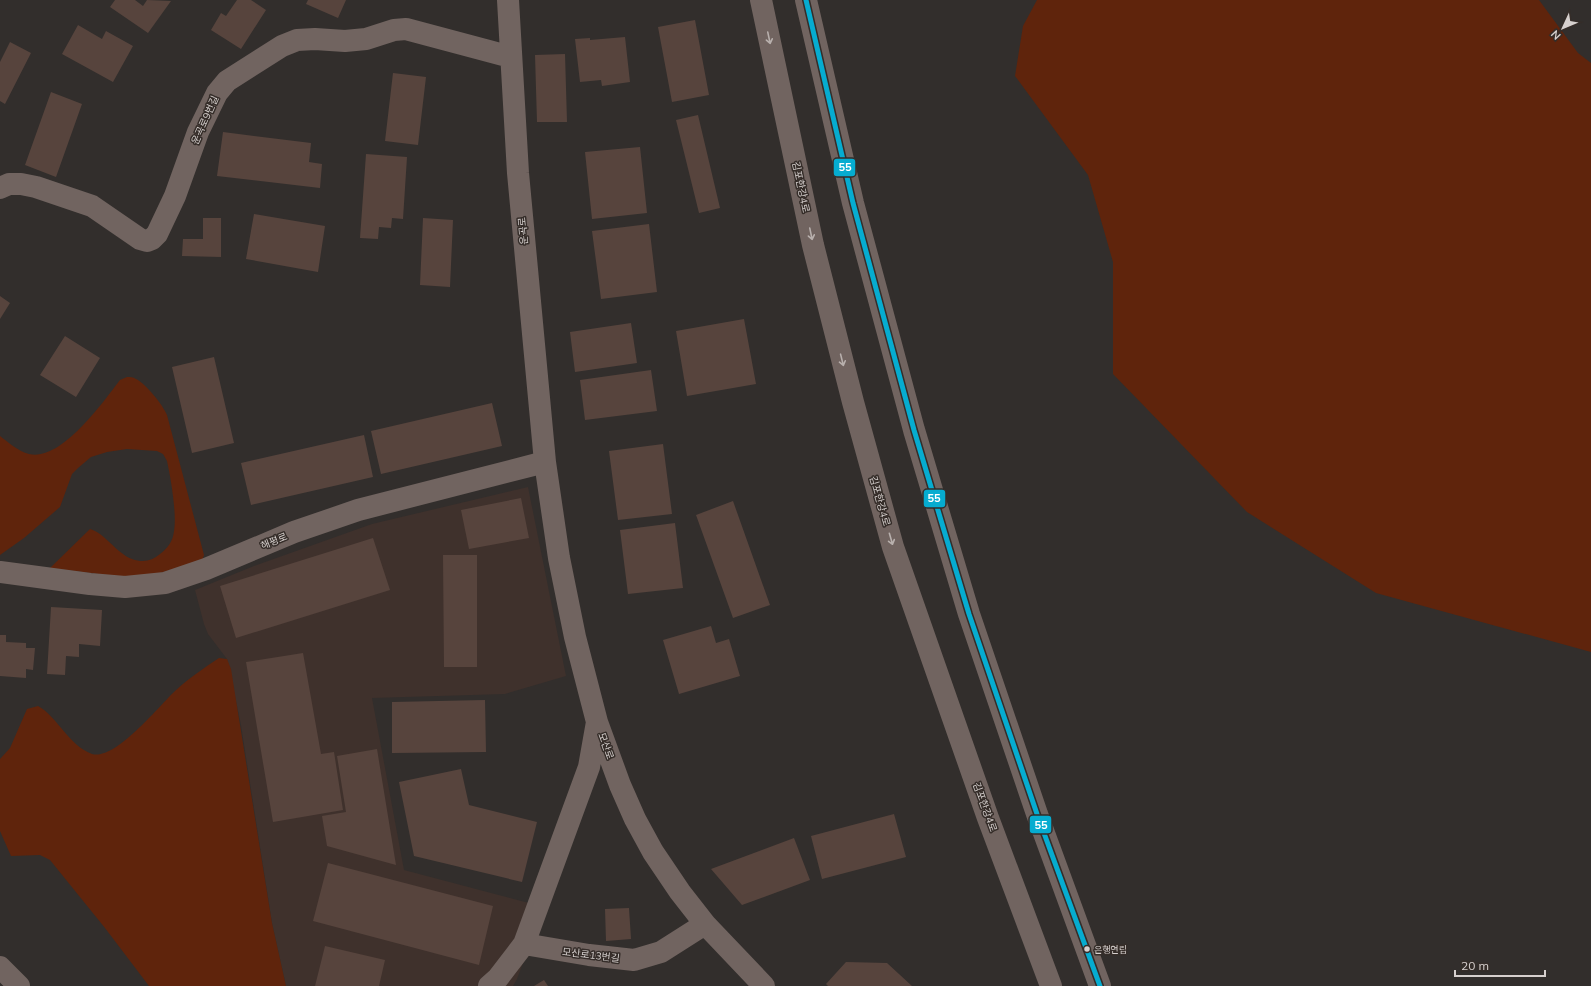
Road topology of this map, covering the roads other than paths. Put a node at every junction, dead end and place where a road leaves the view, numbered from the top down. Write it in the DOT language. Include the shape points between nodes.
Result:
graph roads {
  1 [pos="508,0"];
  2 [pos="761,0"];
  3 [pos="806,0"];
  4 [pos="511,57"];
  5 [pos="0,188"];
  6 [pos="545,462"];
  7 [pos="0,572"];
  8 [pos="597,722"];
  9 [pos="705,924"];
  10 [pos="524,944"];
  11 [pos="0,967"];
  12 [pos="19,986"];
  13 [pos="489,986"];
  14 [pos="764,986"];
  15 [pos="1051,986"];
  16 [pos="1100,986"];
  1 -- 4 [label="street, 운곡로"];
  2 -- 15 [label="street, 김포한강4로, one-way" via="813,245 893,547 988,818"];
  3 -- 16 [label="street" via="853,202 916,437 969,614 1037,814"];
  4 -- 5 [label="street, 운곡로9번길" via="406,29 366,39 344,41 316,38 298,40 282,46 227,81 217,93 198,132 166,216 156,234 147,241 140,239 92,206 21,184 9,184"];
  4 -- 6 [label="street, 운곡로" via="518,173"];
  6 -- 7 [label="street, 해평로" via="358,510 164,583 125,587"];
  6 -- 8 [label="street, 모산로" via="574,637"];
  8 -- 9 [label="street, 모산로" via="635,819 675,885"];
  8 -- 10 [label="street" via="589,767"];
  9 -- 10 [label="street, 모산로13번길" via="661,952 634,960"];
  9 -- 14 [label="street, 모산로"];
  10 -- 13 [label="street"];
  11 -- 12 [label="street"];
}
